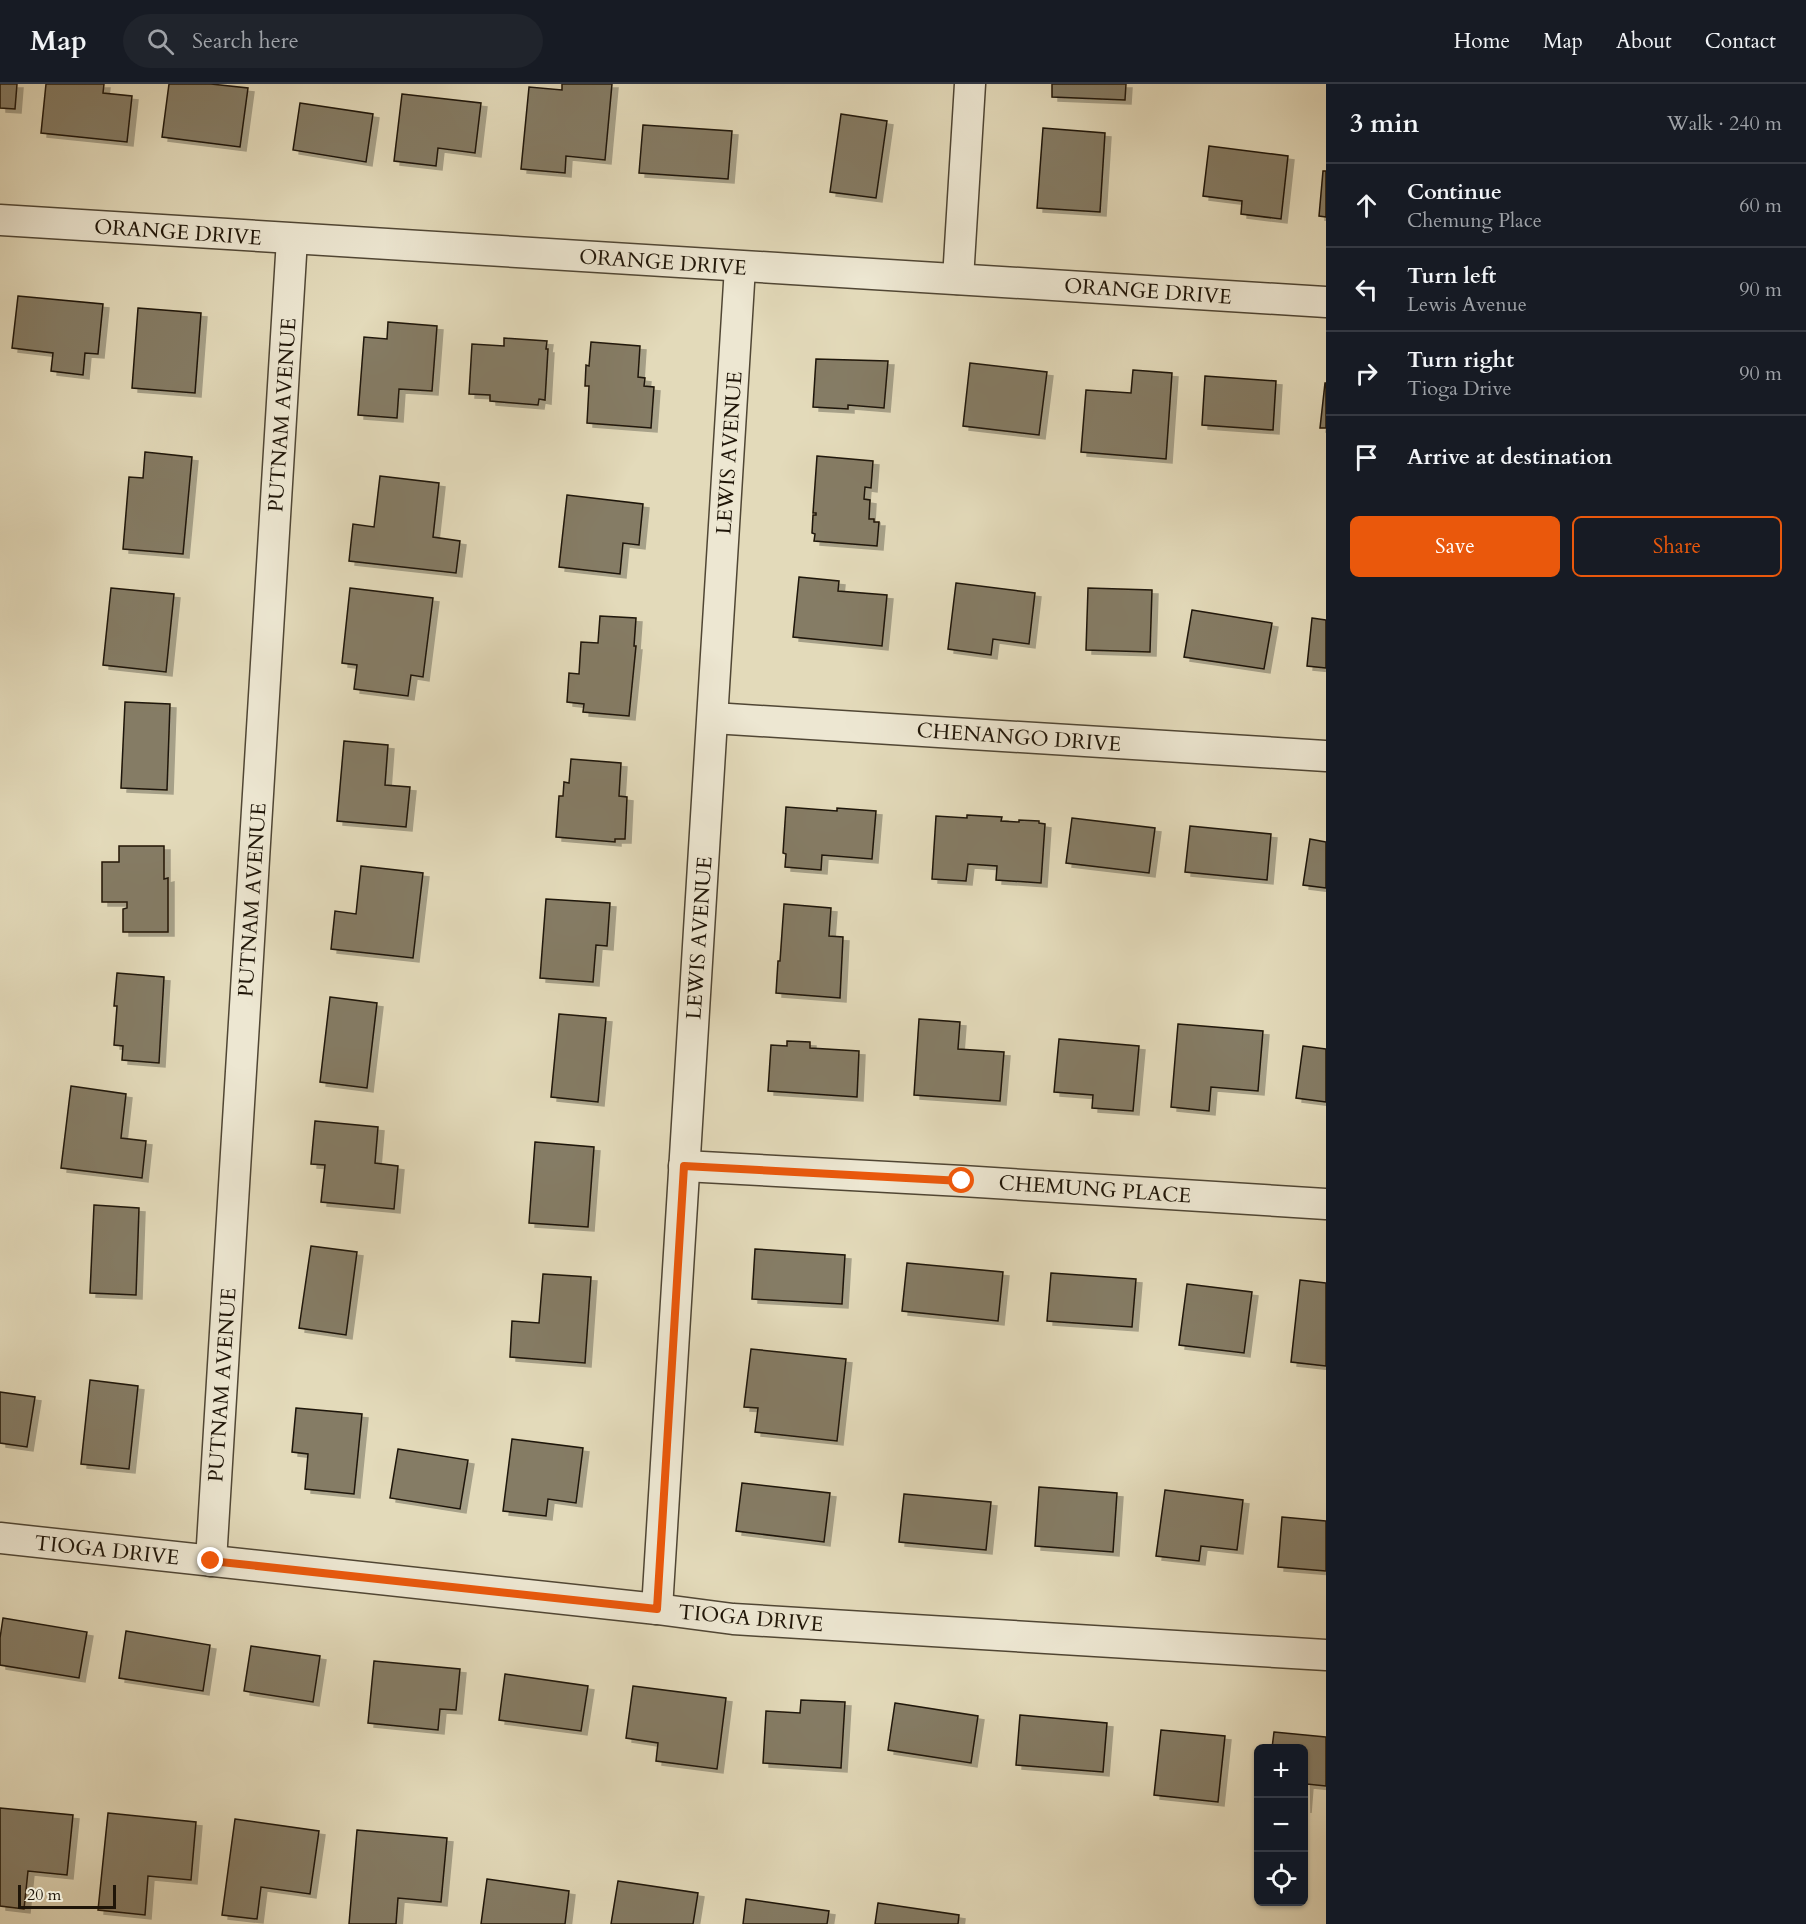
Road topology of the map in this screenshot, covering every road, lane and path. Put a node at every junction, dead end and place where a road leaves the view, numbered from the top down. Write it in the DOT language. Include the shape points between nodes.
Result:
graph roads {
  1 [pos="970,84"];
  2 [pos="0,220"];
  3 [pos="292,239"];
  4 [pos="740,267"];
  5 [pos="958,279"];
  6 [pos="1326,302"];
  7 [pos="713,718"];
  8 [pos="1326,756"];
  9 [pos="684,1166"];
  10 [pos="1326,1204"];
  11 [pos="0,1538"];
  12 [pos="211,1561"];
  13 [pos="657,1609"];
  14 [pos="1326,1655"];
  1 -- 5 [label="street"];
  2 -- 3 [label="street, ORANGE DRIVE"];
  3 -- 4 [label="street, ORANGE DRIVE"];
  3 -- 12 [label="street, PUTNAM AVENUE"];
  4 -- 5 [label="street, ORANGE DRIVE"];
  4 -- 7 [label="street, LEWIS AVENUE"];
  5 -- 6 [label="street, ORANGE DRIVE"];
  7 -- 8 [label="street, CHENANGO DRIVE"];
  7 -- 9 [label="street, LEWIS AVENUE"];
  9 -- 10 [label="street, CHEMUNG PLACE"];
  9 -- 13 [label="street, LEWIS AVENUE"];
  11 -- 12 [label="street, TIOGA DRIVE"];
  12 -- 13 [label="street, TIOGA DRIVE"];
  13 -- 14 [label="street, TIOGA DRIVE" via="733,1619"];
}
